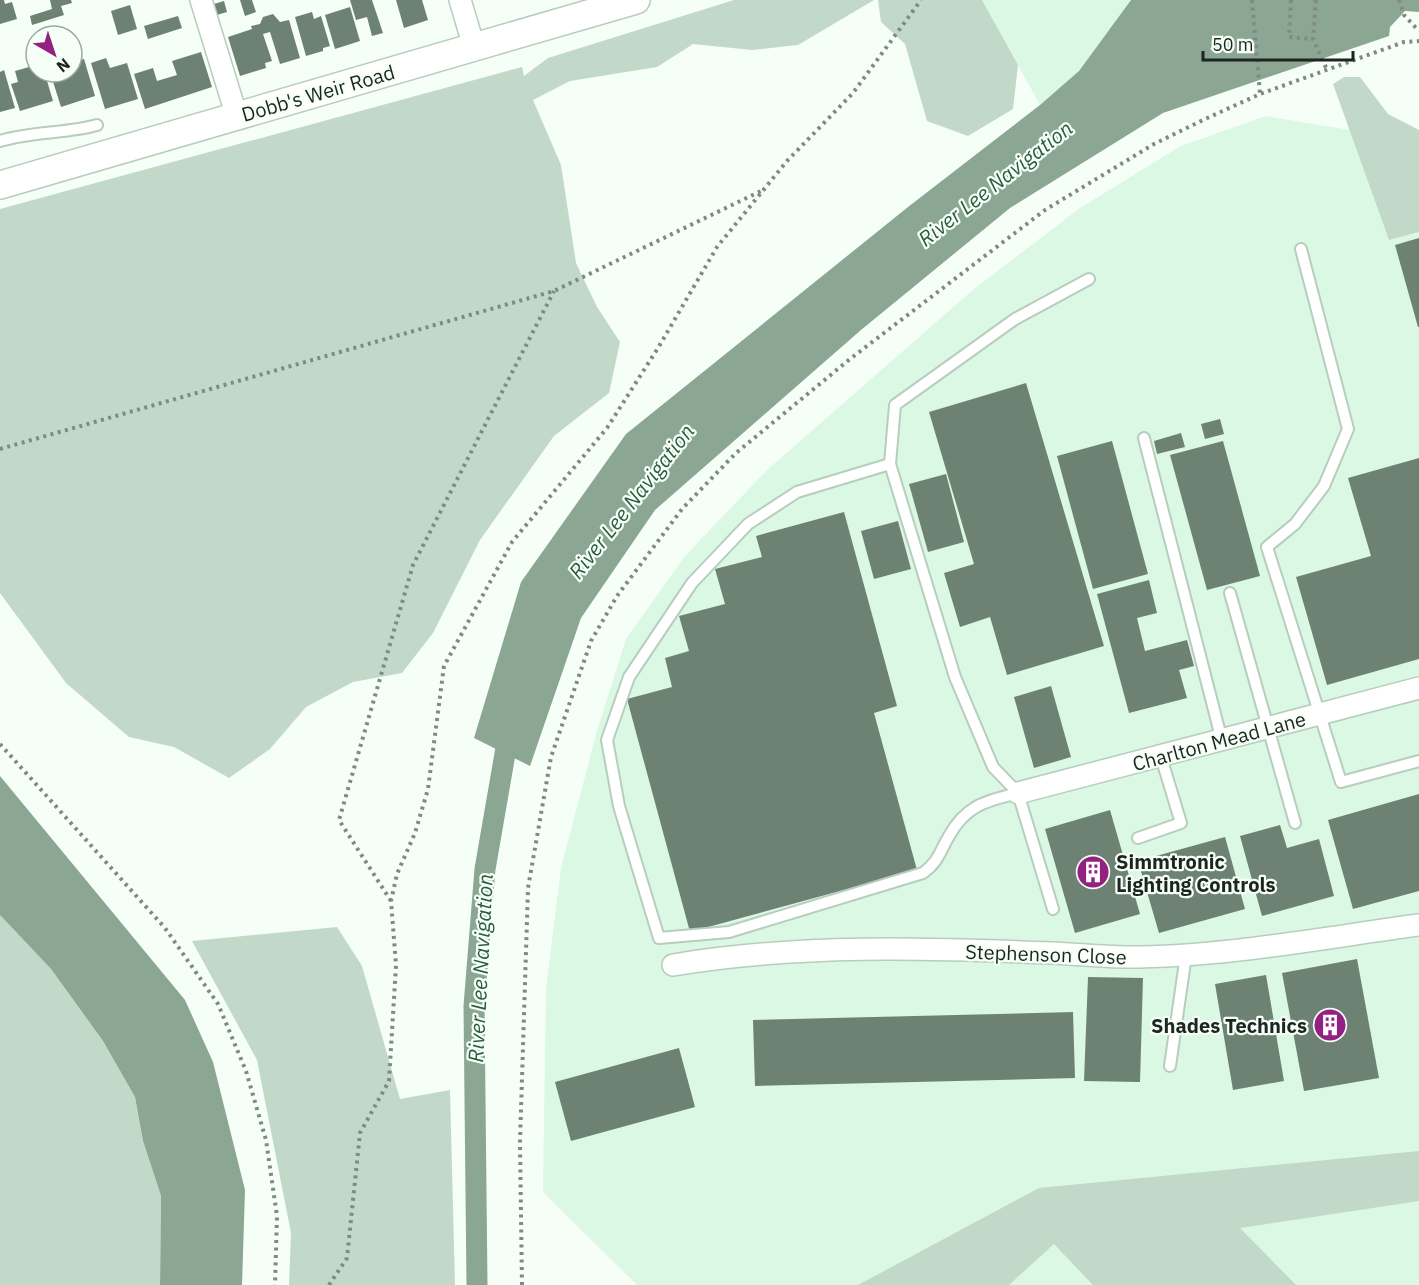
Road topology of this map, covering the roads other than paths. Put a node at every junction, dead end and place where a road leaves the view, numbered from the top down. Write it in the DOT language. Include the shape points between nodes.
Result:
graph roads {
  1 [pos="201,0"];
  2 [pos="460,0"];
  3 [pos="636,0"];
  4 [pos="474,47"];
  5 [pos="237,117"];
  6 [pos="97,125"];
  7 [pos="0,141"];
  8 [pos="0,184"];
  9 [pos="1301,249"];
  10 [pos="1089,279"];
  11 [pos="1144,438"];
  12 [pos="890,464"];
  13 [pos="1230,593"];
  14 [pos="1419,688"];
  15 [pos="1321,714"];
  16 [pos="1268,729"];
  17 [pos="1222,741"];
  18 [pos="1161,757"];
  19 [pos="1419,761"];
  20 [pos="1018,793"];
  21 [pos="1295,824"];
  22 [pos="1138,838"];
  23 [pos="1053,909"];
  24 [pos="1419,925"];
  25 [pos="1186,955"];
  26 [pos="673,965"];
  27 [pos="1170,1066"];
  1 -- 5 [label="street"];
  2 -- 4 [label="street"];
  3 -- 4 [label="street, Dobb's Weir Road"];
  4 -- 5 [label="street, Dobb's Weir Road"];
  5 -- 8 [label="street, Dobb's Weir Road"];
  6 -- 7 [label="lane"];
  9 -- 15 [label="lane" via="1348,429 1324,486 1295,524 1267,547"];
  10 -- 12 [label="lane" via="1015,319 895,405"];
  11 -- 17 [label="lane"];
  12 -- 20 [label="lane" via="955,677 993,767"];
  12 -- 20 [label="lane" via="797,492 748,524 692,583 629,677 608,740 619,806 659,938 729,932 923,873 936,863 963,816 981,803"];
  13 -- 16 [label="lane"];
  14 -- 15 [label="street, Charlton Mead Lane"];
  15 -- 16 [label="street, Charlton Mead Lane"];
  15 -- 19 [label="lane" via="1341,782"];
  16 -- 17 [label="street, Charlton Mead Lane"];
  16 -- 21 [label="lane"];
  17 -- 18 [label="street, Charlton Mead Lane"];
  18 -- 20 [label="street, Charlton Mead Lane"];
  18 -- 22 [label="lane" via="1181,824"];
  20 -- 23 [label="lane"];
  24 -- 25 [label="street, Stephenson Close" via="1266,948"];
  25 -- 26 [label="street, Stephenson Close" via="808,949 738,954"];
  25 -- 27 [label="lane"];
}
